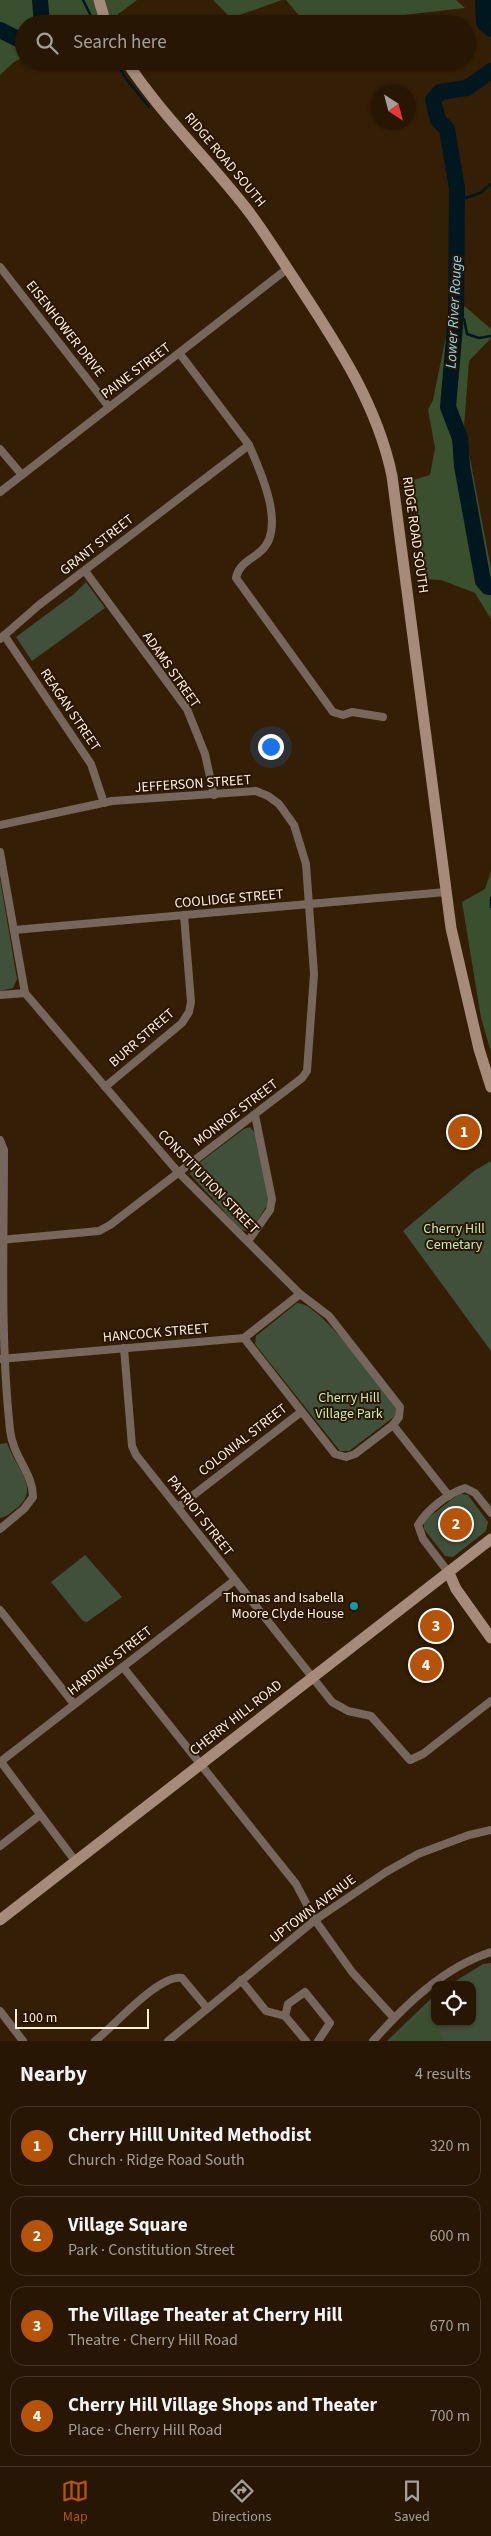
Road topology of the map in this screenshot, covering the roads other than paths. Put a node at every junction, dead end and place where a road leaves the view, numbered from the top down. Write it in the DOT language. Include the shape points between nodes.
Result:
graph roads {
  1 [pos="99,0"];
  2 [pos="103,15"];
  3 [pos="132,70"];
  4 [pos="0,267"];
  5 [pos="287,269"];
  6 [pos="180,354"];
  7 [pos="109,407"];
  8 [pos="249,445"];
  9 [pos="0,448"];
  10 [pos="22,475"];
  11 [pos="0,492"];
  12 [pos="84,571"];
  13 [pos="2,637"];
  14 [pos="383,718"];
  15 [pos="214,795"];
  16 [pos="104,803"];
  17 [pos="0,824"];
  18 [pos="0,852"];
  19 [pos="446,892"];
  20 [pos="309,904"];
  21 [pos="184,915"];
  22 [pos="14,930"];
  23 [pos="25,993"];
  24 [pos="0,995"];
  25 [pos="105,1086"];
  26 [pos="491,1087"];
  27 [pos="255,1115"];
  28 [pos="0,1140"];
  29 [pos="178,1172"];
  30 [pos="2,1240"];
  31 [pos="248,1241"];
  32 [pos="300,1294"];
  33 [pos="244,1338"];
  34 [pos="124,1348"];
  35 [pos="2,1359"];
  36 [pos="301,1412"];
  37 [pos="393,1424"];
  38 [pos="449,1496"];
  39 [pos="178,1507"];
  40 [pos="491,1513"];
  41 [pos="0,1529"];
  42 [pos="491,1540"];
  43 [pos="449,1573"];
  44 [pos="235,1580"];
  45 [pos="0,1610"];
  46 [pos="491,1638"];
  47 [pos="123,1667"];
  48 [pos="313,1677"];
  49 [pos="491,1701"];
  50 [pos="74,1704"];
  51 [pos="0,1762"];
  52 [pos="201,1766"];
  53 [pos="40,1815"];
  54 [pos="491,1830"];
  55 [pos="0,1846"];
  56 [pos="76,1862"];
  57 [pos="0,1920"];
  58 [pos="316,1920"];
  59 [pos="491,1952"];
  60 [pos="241,1980"];
  61 [pos="207,2008"];
  62 [pos="0,2011"];
  63 [pos="285,2016"];
  64 [pos="394,2018"];
  65 [pos="23,2041"];
  66 [pos="95,2041"];
  67 [pos="168,2041"];
  68 [pos="306,2041"];
  69 [pos="318,2041"];
  70 [pos="373,2041"];
  1 -- 2 [label="main road"];
  3 -- 5 [label="main road, RIDGE ROAD SOUTH" via="246,208"];
  4 -- 7 [label="street, EISENHOWER DRIVE"];
  5 -- 6 [label="street, PAINE STREET"];
  5 -- 19 [label="main road, RIDGE ROAD SOUTH" via="362,389 388,454"];
  6 -- 7 [label="street, PAINE STREET"];
  6 -- 8 [label="street"];
  7 -- 10 [label="street, PAINE STREET"];
  8 -- 12 [label="street, GRANT STREET"];
  8 -- 14 [label="street" via="262,474 272,530 269,542 238,570 236,578 333,712"];
  9 -- 10 [label="street"];
  10 -- 11 [label="street, PAINE STREET"];
  12 -- 13 [label="street, GRANT STREET" via="39,604"];
  12 -- 15 [label="street, ADAMS STREET" via="187,709 205,754"];
  13 -- 16 [label="street, REAGAN STREET" via="91,764"];
  15 -- 16 [label="street, JEFFERSON STREET"];
  15 -- 20 [label="street, JEFFERSON STREET" via="256,791 279,804 294,825 301,844"];
  16 -- 17 [label="street, JEFFERSON STREET"];
  18 -- 22 [label="street"];
  19 -- 20 [label="street, COOLIDGE STREET"];
  19 -- 26 [label="main road, RIDGE ROAD SOUTH" via="459,966"];
  20 -- 21 [label="street, COOLIDGE STREET"];
  20 -- 27 [label="street, MONROE STREET" via="314,974 306,1071 302,1078"];
  21 -- 22 [label="street, COOLIDGE STREET"];
  21 -- 25 [label="street, BURR STREET" via="191,1002 189,1012 182,1023"];
  22 -- 23 [label="street"];
  23 -- 24 [label="street"];
  23 -- 25 [label="street, CONSTITUTION STREET"];
  25 -- 29 [label="street, CONSTITUTION STREET"];
  27 -- 29 [label="street, MONROE STREET"];
  27 -- 31 [label="street" via="272,1199 270,1210"];
  28 -- 30 [label="street" via="4,1150"];
  29 -- 30 [label="street, MONROE STREET" via="99,1231"];
  29 -- 31 [label="street, CONSTITUTION STREET"];
  30 -- 35 [label="street"];
  31 -- 32 [label="street, CONSTITUTION STREET"];
  32 -- 33 [label="street"];
  32 -- 37 [label="street, CONSTITUTION STREET" via="329,1316 400,1407 399,1417"];
  33 -- 34 [label="street, HANCOCK STREET"];
  33 -- 36 [label="street"];
  34 -- 35 [label="street, HANCOCK STREET"];
  34 -- 39 [label="street, PATRIOT STREET" via="132,1446"];
  35 -- 41 [label="street" via="13,1448 30,1478 33,1497"];
  36 -- 37 [label="street" via="335,1454 346,1458"];
  36 -- 39 [label="street, COLONIAL STREET"];
  37 -- 38 [label="street"];
  38 -- 40 [label="street" via="465,1488 475,1493"];
  38 -- 43 [label="street" via="425,1515 418,1525 423,1539"];
  39 -- 44 [label="street, PATRIOT STREET"];
  42 -- 43 [label="main road, CHERRY HILL ROAD"];
  43 -- 46 [label="main road" via="456,1589"];
  43 -- 48 [label="main road, CHERRY HILL ROAD"];
  44 -- 47 [label="street, HARDING STREET"];
  44 -- 48 [label="street, PATRIOT STREET"];
  45 -- 50 [label="street"];
  47 -- 50 [label="street, HARDING STREET"];
  47 -- 52 [label="street"];
  48 -- 49 [label="street, PATRIOT STREET" via="332,1702 348,1711 371,1716 410,1760 423,1754"];
  48 -- 52 [label="main road, CHERRY HILL ROAD"];
  50 -- 51 [label="street, HARDING STREET"];
  51 -- 53 [label="street"];
  52 -- 56 [label="main road, CHERRY HILL ROAD"];
  52 -- 58 [label="street" via="296,1884"];
  53 -- 55 [label="street"];
  53 -- 56 [label="street"];
  54 -- 58 [label="street, UPTOWN AVENUE" via="418,1854"];
  56 -- 57 [label="main road, CHERRY HILL ROAD"];
  58 -- 60 [label="street, UPTOWN AVENUE"];
  58 -- 64 [label="street" via="352,1972"];
  59 -- 64 [label="street" via="467,1962 439,1980"];
  60 -- 61 [label="street, UPTOWN AVENUE"];
  60 -- 63 [label="street" via="266,2011"];
  61 -- 66 [label="street" via="182,1978 173,1978 141,2000"];
  61 -- 67 [label="street, UPTOWN AVENUE"];
  62 -- 65 [label="street"];
  63 -- 68 [label="street"];
  63 -- 69 [label="street" via="288,2004 305,1992 330,2023"];
  64 -- 70 [label="street"];
}
